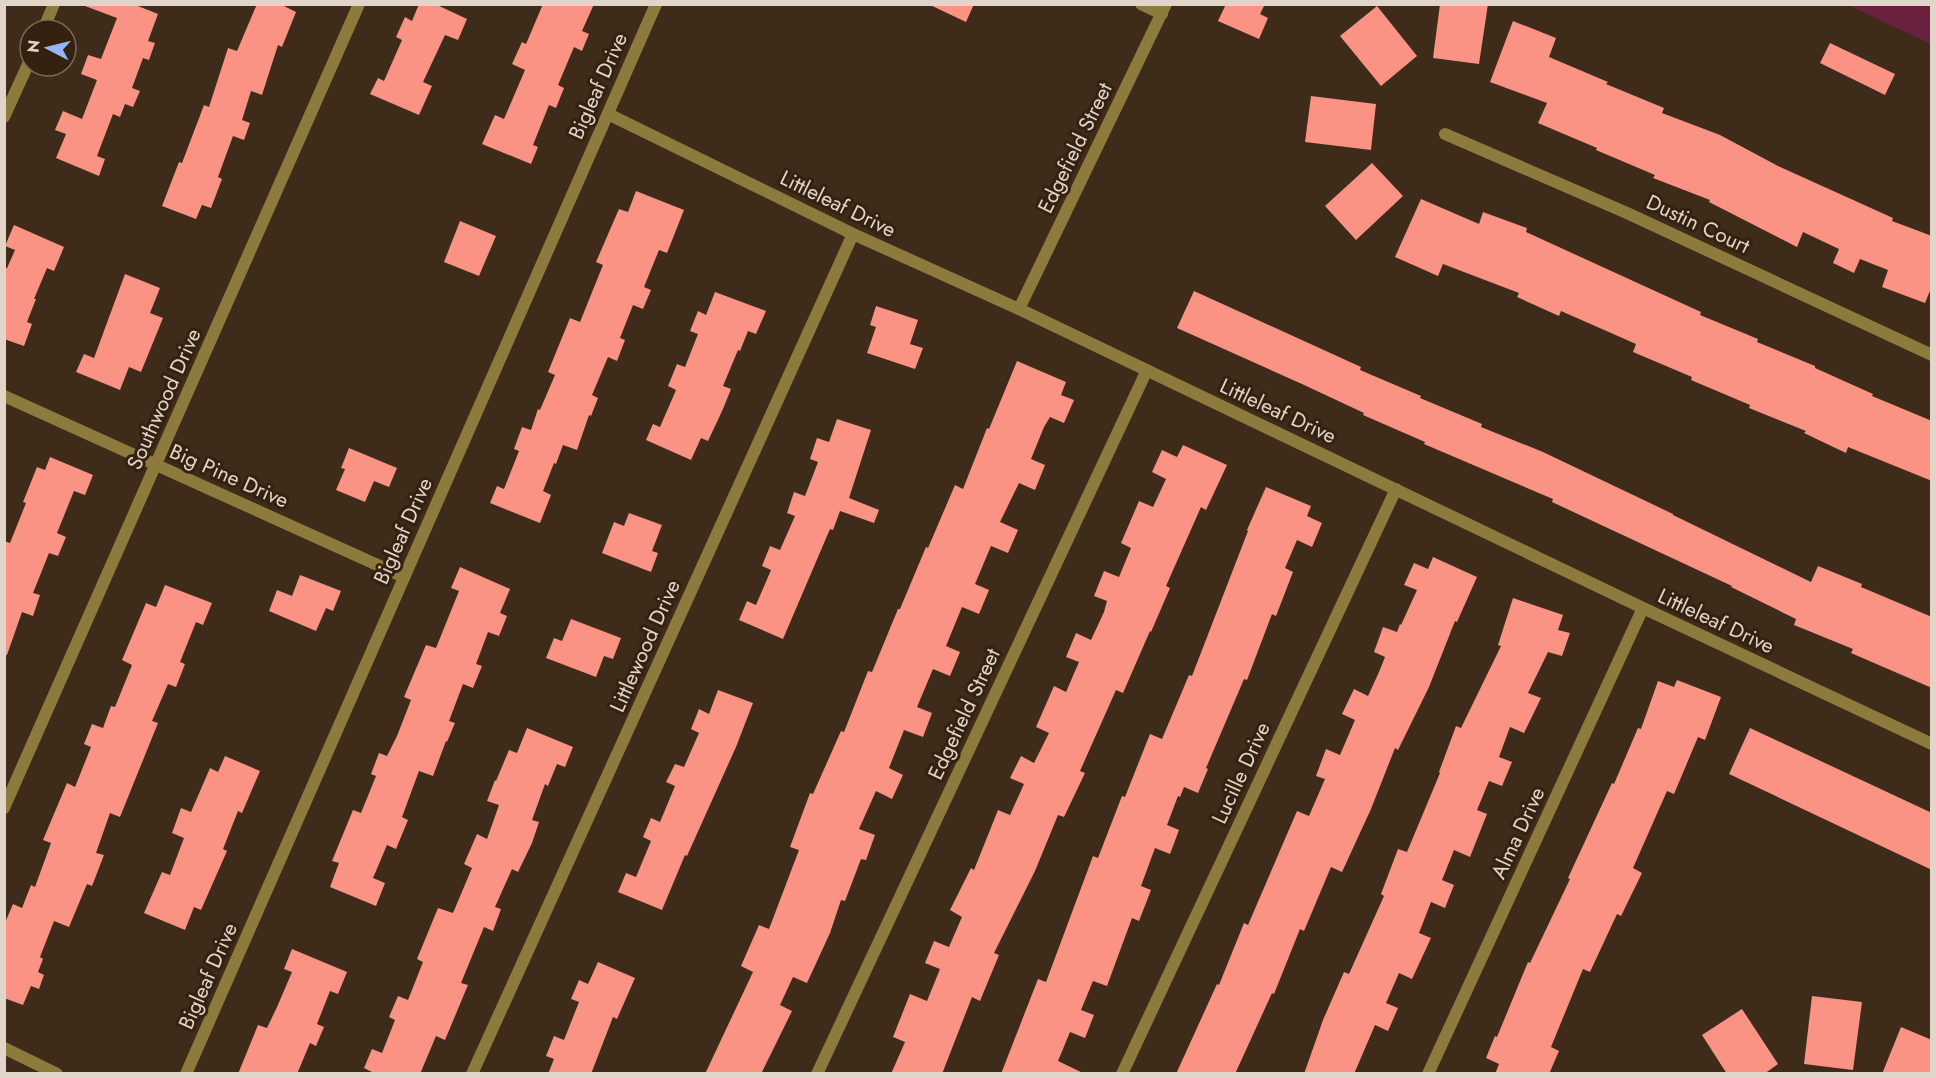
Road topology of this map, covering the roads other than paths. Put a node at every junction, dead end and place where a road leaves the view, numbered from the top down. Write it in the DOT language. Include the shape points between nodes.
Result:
graph roads {
  1 [pos="54,4"];
  2 [pos="359,4"];
  3 [pos="656,4"];
  4 [pos="1141,4"];
  5 [pos="1164,9"];
  6 [pos="48,18"];
  7 [pos="22,78"];
  8 [pos="608,114"];
  9 [pos="4,117"];
  10 [pos="1445,134"];
  11 [pos="853,234"];
  12 [pos="1019,309"];
  13 [pos="1932,355"];
  14 [pos="1147,370"];
  15 [pos="4,396"];
  16 [pos="157,465"];
  17 [pos="1396,489"];
  18 [pos="404,577"];
  19 [pos="1643,608"];
  20 [pos="1932,744"];
  21 [pos="4,808"];
  22 [pos="4,1048"];
  23 [pos="57,1074"];
  24 [pos="186,1074"];
  25 [pos="472,1074"];
  26 [pos="817,1074"];
  27 [pos="1122,1074"];
  28 [pos="1428,1074"];
  1 -- 6 [label="street"];
  2 -- 16 [label="street, Southwood Drive"];
  3 -- 8 [label="street, Bigleaf Drive"];
  4 -- 5 [label="street"];
  5 -- 12 [label="street, Edgefield Street"];
  7 -- 9 [label="street"];
  8 -- 11 [label="street, Littleleaf Drive"];
  8 -- 18 [label="street, Bigleaf Drive"];
  10 -- 13 [label="street, Dustin Court" via="1627,213"];
  11 -- 12 [label="street, Littleleaf Drive"];
  11 -- 25 [label="street, Littlewood Drive"];
  12 -- 14 [label="street, Littleleaf Drive"];
  14 -- 17 [label="street, Littleleaf Drive"];
  14 -- 26 [label="street, Edgefield Street"];
  15 -- 16 [label="street, Big Pine Drive"];
  16 -- 18 [label="street, Big Pine Drive"];
  16 -- 21 [label="street, Southwood Drive"];
  17 -- 19 [label="street, Littleleaf Drive"];
  17 -- 27 [label="street, Lucille Drive"];
  18 -- 24 [label="street, Bigleaf Drive"];
  19 -- 20 [label="street, Littleleaf Drive"];
  19 -- 28 [label="street, Alma Drive"];
  22 -- 23 [label="street"];
}
